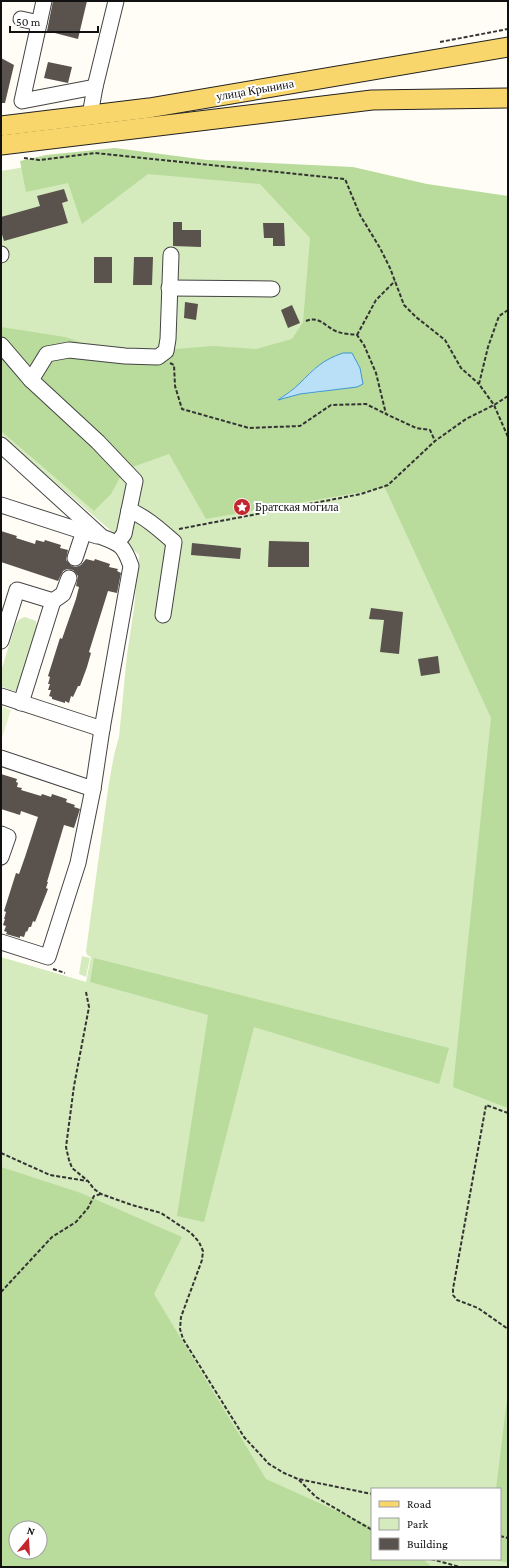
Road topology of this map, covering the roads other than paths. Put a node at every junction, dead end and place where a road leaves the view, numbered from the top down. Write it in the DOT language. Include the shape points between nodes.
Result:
graph roads {
  1 [pos="44,1"];
  2 [pos="116,1"];
  3 [pos="22,19"];
  4 [pos="39,23"];
  5 [pos="508,47"];
  6 [pos="95,87"];
  7 [pos="508,98"];
  8 [pos="90,115"];
  9 [pos="1,126"];
  10 [pos="1,145"];
  11 [pos="171,255"];
  12 [pos="169,288"];
  13 [pos="272,289"];
  14 [pos="1,345"];
  15 [pos="31,380"];
  16 [pos="1,445"];
  17 [pos="1,505"];
  18 [pos="129,510"];
  19 [pos="84,532"];
  20 [pos="102,537"];
  21 [pos="118,543"];
  22 [pos="75,558"];
  23 [pos="69,578"];
  24 [pos="53,602"];
  25 [pos="163,615"];
  26 [pos="1,641"];
  27 [pos="1,696"];
  28 [pos="20,703"];
  29 [pos="102,729"];
  30 [pos="1,758"];
  31 [pos="93,789"];
  32 [pos="1,834"];
  33 [pos="1,857"];
  34 [pos="1,942"];
  1 -- 4 [label="street"];
  2 -- 6 [label="street"];
  3 -- 4 [label="street"];
  4 -- 6 [label="street" via="22,101"];
  5 -- 8 [label="main road, улица Крынина" via="149,108"];
  6 -- 8 [label="street"];
  7 -- 10 [label="main road, улица Крынина" via="372,100"];
  8 -- 9 [label="main road, улица Крынина"];
  11 -- 12 [label="street"];
  12 -- 13 [label="street"];
  12 -- 15 [label="street" via="168,339 166,351 158,357 69,350 47,354"];
  14 -- 15 [label="street"];
  15 -- 18 [label="street" via="98,442 134,481"];
  16 -- 20 [label="street"];
  17 -- 19 [label="street"];
  18 -- 21 [label="street" via="124,534"];
  18 -- 25 [label="street" via="174,542"];
  19 -- 20 [label="street"];
  19 -- 22 [label="street"];
  20 -- 21 [label="street"];
  21 -- 29 [label="street" via="126,552 131,566"];
  23 -- 24 [label="street" via="63,594"];
  24 -- 26 [label="street" via="17,590"];
  24 -- 28 [label="street"];
  27 -- 28 [label="street"];
  28 -- 29 [label="street"];
  29 -- 31 [label="street"];
  30 -- 31 [label="street"];
  31 -- 34 [label="street" via="78,863 48,956"];
  32 -- 33 [label="street" via="8,837"];
}
